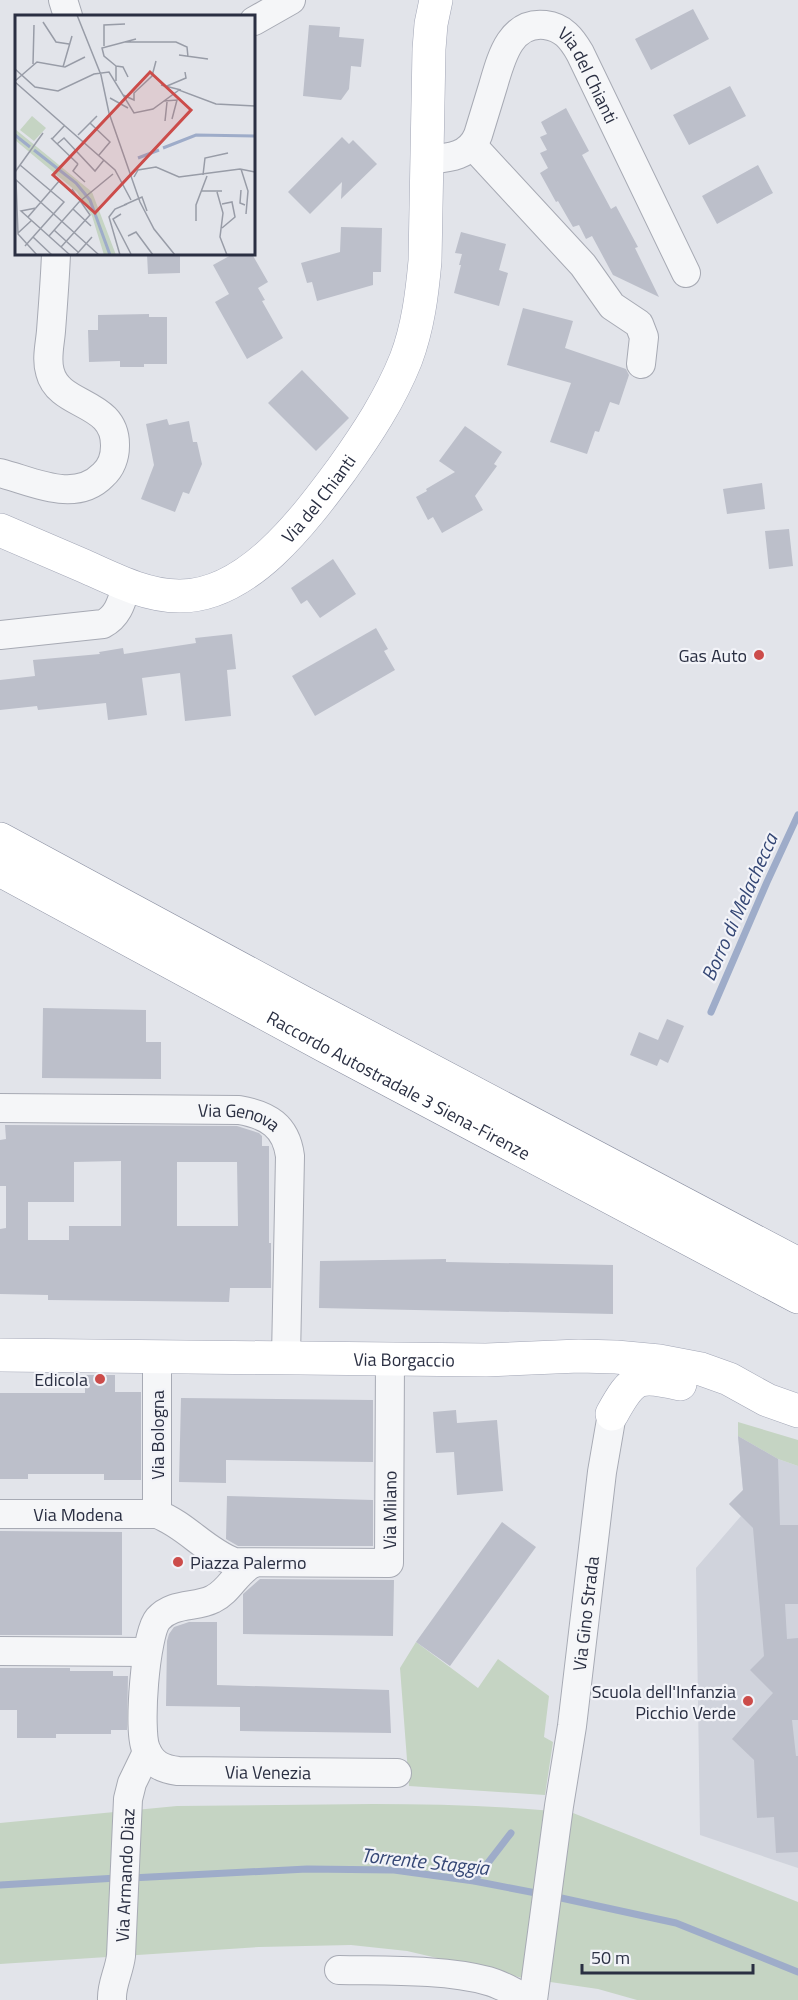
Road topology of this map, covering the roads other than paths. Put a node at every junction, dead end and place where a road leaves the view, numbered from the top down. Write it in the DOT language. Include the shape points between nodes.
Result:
graph roads {
  1 [pos="63,0"];
  2 [pos="291,0"];
  3 [pos="436,0"];
  4 [pos="68,15"];
  5 [pos="255,20"];
  6 [pos="473,146"];
  7 [pos="427,160"];
  8 [pos="56,255"];
  9 [pos="686,273"];
  10 [pos="641,363"];
  11 [pos="0,472"];
  12 [pos="0,530"];
  13 [pos="127,584"];
  14 [pos="0,635"];
  15 [pos="0,839"];
  16 [pos="0,870"];
  17 [pos="0,1107"];
  18 [pos="798,1264"];
  19 [pos="798,1297"];
  20 [pos="0,1355"];
  21 [pos="157,1356"];
  22 [pos="286,1357"];
  23 [pos="390,1359"];
  24 [pos="486,1360"];
  25 [pos="767,1400"];
  26 [pos="798,1411"];
  27 [pos="612,1414"];
  28 [pos="0,1514"];
  29 [pos="157,1514"];
  30 [pos="254,1563"];
  31 [pos="0,1651"];
  32 [pos="147,1652"];
  33 [pos="147,1752"];
  34 [pos="397,1773"];
  35 [pos="339,1970"];
  36 [pos="533,1993"];
  37 [pos="112,1996"];
  1 -- 4 [label="street"];
  2 -- 5 [label="street"];
  3 -- 7 [label="main road, Via del Chianti" via="429,50"];
  6 -- 7 [label="street" via="459,155"];
  6 -- 9 [label="street, Via del Chianti" via="511,40 534,25 556,27 580,53"];
  6 -- 10 [label="street" via="583,265 612,306 639,324 644,337"];
  7 -- 13 [label="main road, Via del Chianti" via="425,261 414,333 394,386 362,441 297,525 242,576 190,596 161,594"];
  8 -- 11 [label="street" via="49,371 60,388 110,423 115,438 113,458 98,480 72,490"];
  12 -- 13 [label="main road, Via del Chianti"];
  13 -- 14 [label="street" via="118,610 103,624"];
  15 -- 18 [label="main road, Raccordo Autostradale 3 Siena-Firenze"];
  16 -- 19 [label="main road, Raccordo Autostradale 3 Siena-Firenze"];
  17 -- 22 [label="street, Via Genova" via="250,1112 271,1121 285,1136 290,1156"];
  20 -- 21 [label="main road, Via Borgaccio"];
  21 -- 22 [label="main road, Via Borgaccio"];
  21 -- 29 [label="street, Via Bologna"];
  22 -- 23 [label="main road, Via Borgaccio"];
  23 -- 24 [label="main road, Via Borgaccio"];
  23 -- 30 [label="street, Via Milano" via="390,1563"];
  24 -- 25 [label="main road, Via Borgaccio" via="579,1356 659,1361 722,1376"];
  24 -- 27 [label="main road" via="589,1372 604,1386"];
  25 -- 26 [label="main road, Via Borgaccio"];
  25 -- 27 [label="main road" via="644,1378 626,1390"];
  27 -- 36 [label="street, Via Gino Strada"];
  28 -- 29 [label="street, Via Modena"];
  29 -- 30 [label="street" via="180,1525 220,1556 234,1562"];
  30 -- 32 [label="street" via="216,1598 176,1608 159,1618"];
  31 -- 32 [label="street"];
  32 -- 33 [label="street" via="142,1736"];
  33 -- 34 [label="street, Via Venezia" via="159,1766 178,1771"];
  33 -- 37 [label="street, Via Armando Diaz" via="132,1783 128,1807 121,1956"];
  35 -- 36 [label="street" via="481,1979"];
}
